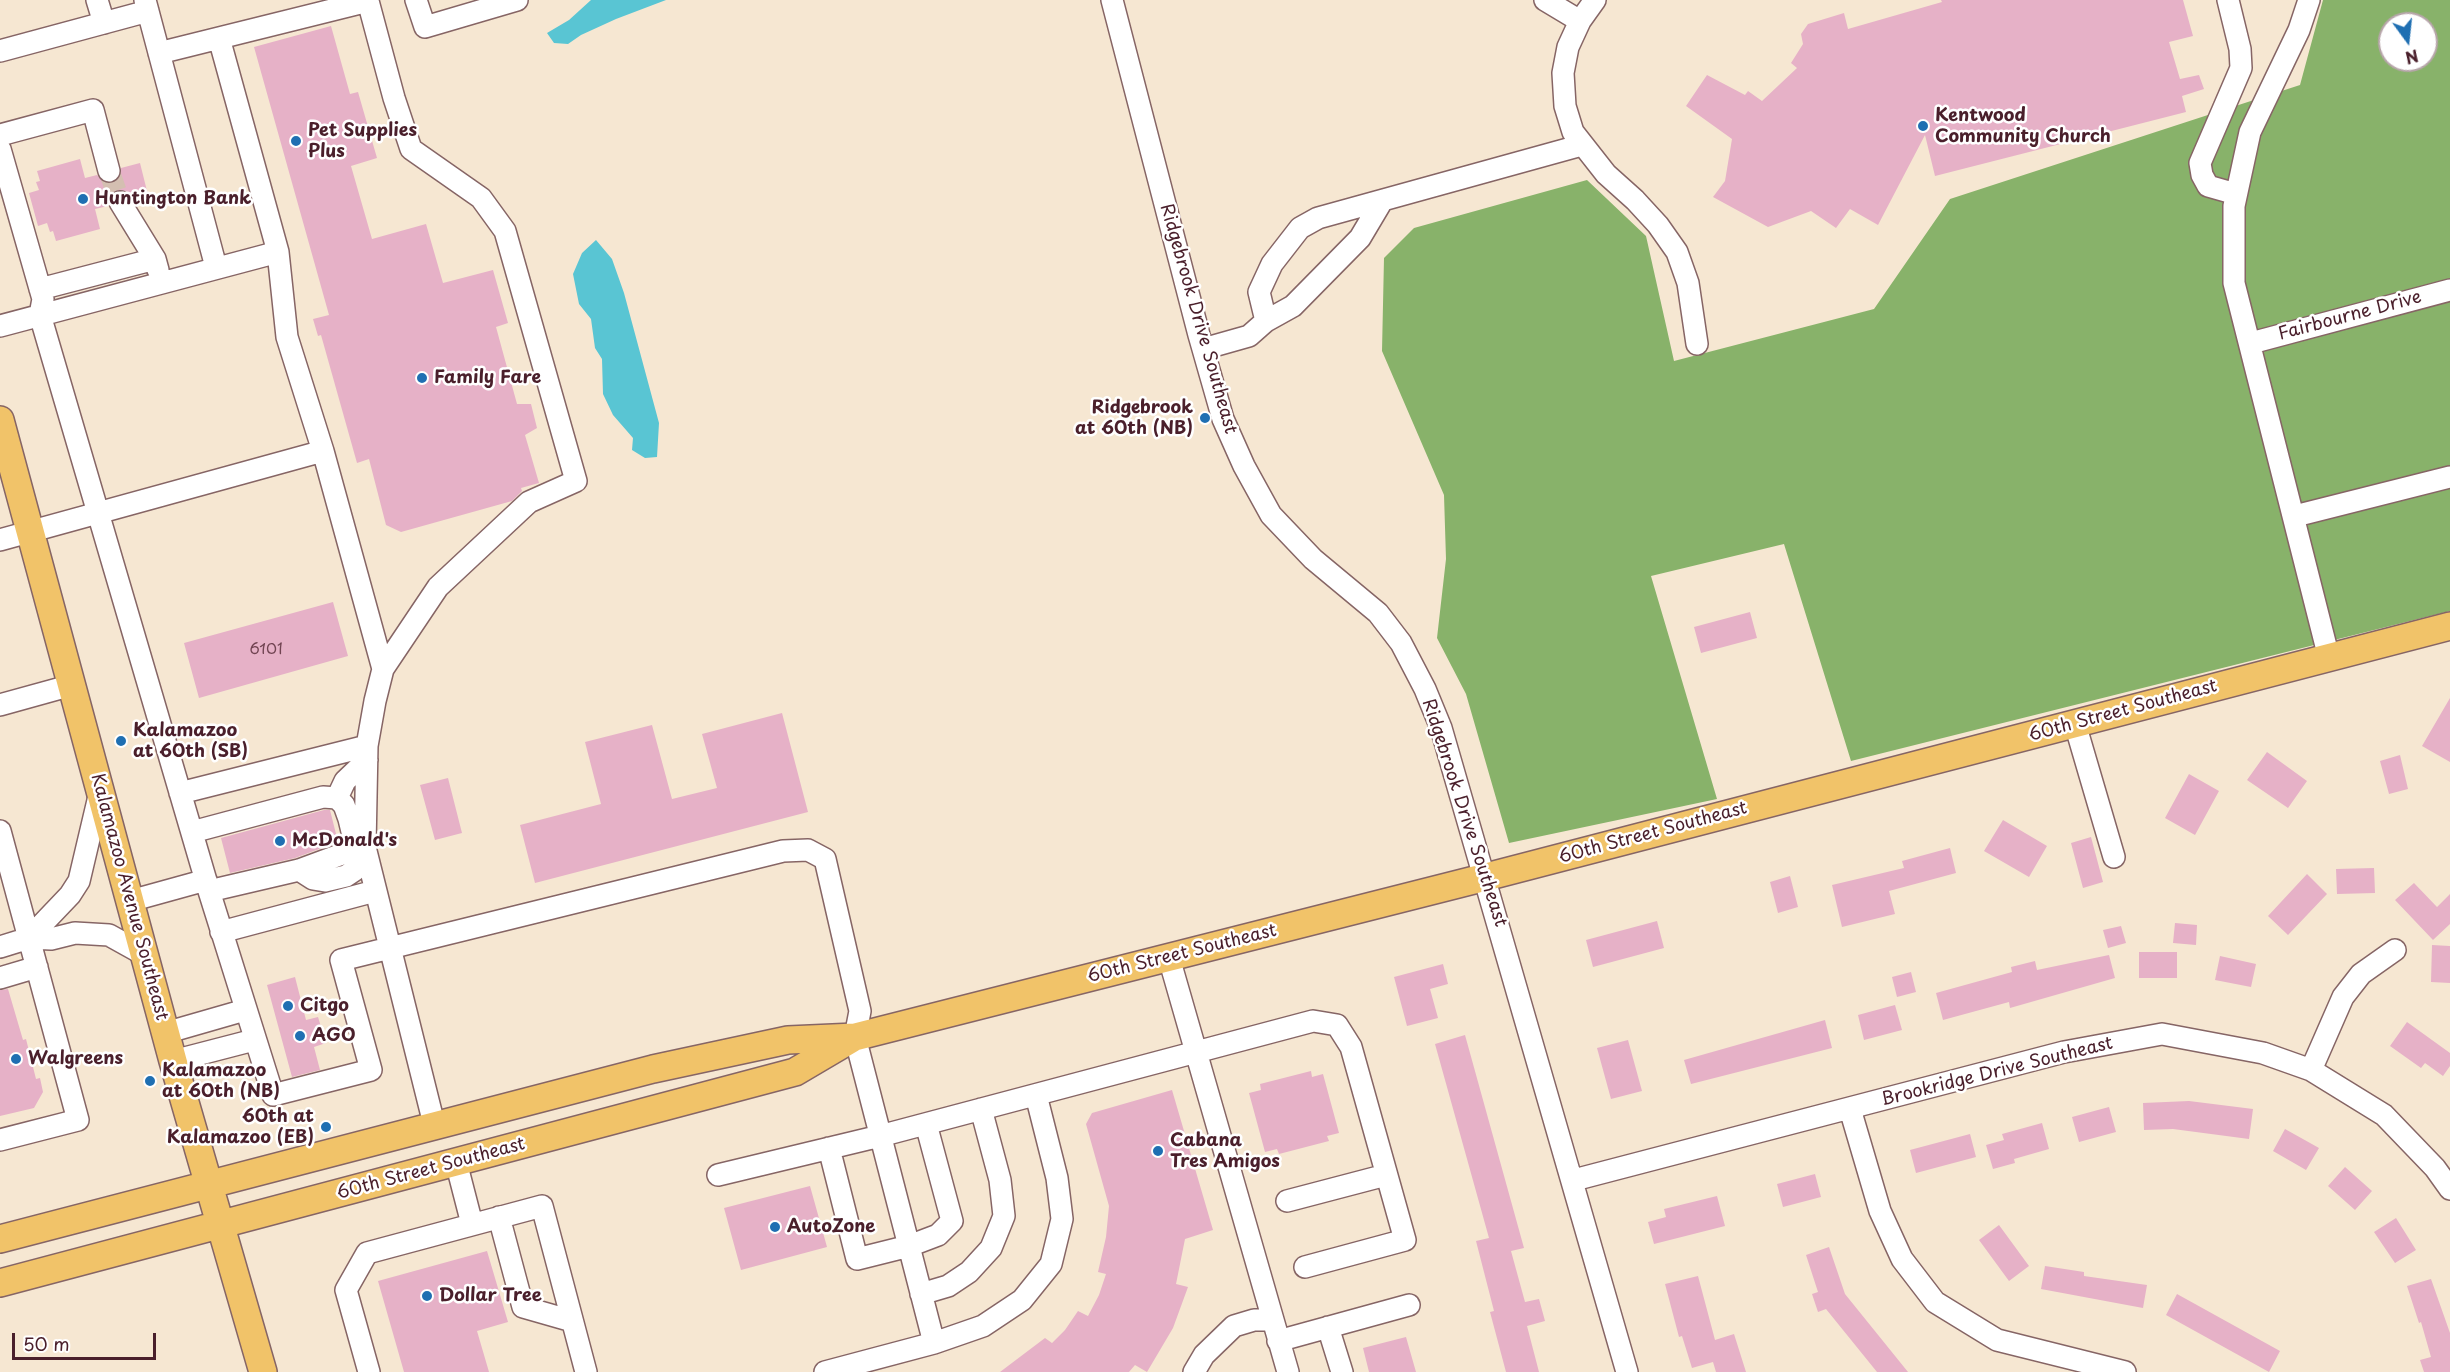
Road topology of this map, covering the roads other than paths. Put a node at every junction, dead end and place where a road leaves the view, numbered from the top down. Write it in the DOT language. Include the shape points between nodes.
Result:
graph roads {
  1 [pos="97,0"];
  2 [pos="416,0"];
  3 [pos="517,0"];
  4 [pos="1112,0"];
  5 [pos="1545,0"];
  6 [pos="1594,0"];
  7 [pos="2228,0"];
  8 [pos="2308,0"];
  9 [pos="146,5"];
  10 [pos="1580,21"];
  11 [pos="104,23"];
  12 [pos="219,38"];
  13 [pos="0,51"];
  14 [pos="159,53"];
  15 [pos="0,135"];
  16 [pos="1582,145"];
  17 [pos="0,149"];
  18 [pos="109,171"];
  19 [pos="2236,194"];
  20 [pos="1382,201"];
  21 [pos="120,202"];
  22 [pos="278,252"];
  23 [pos="154,259"];
  24 [pos="216,267"];
  25 [pos="161,282"];
  26 [pos="40,290"];
  27 [pos="2450,290"];
  28 [pos="40,315"];
  29 [pos="1266,321"];
  30 [pos="0,326"];
  31 [pos="2251,343"];
  32 [pos="1697,345"];
  33 [pos="1203,349"];
  34 [pos="0,420"];
  35 [pos="323,451"];
  36 [pos="2450,477"];
  37 [pos="100,513"];
  38 [pos="2295,516"];
  39 [pos="30,532"];
  40 [pos="0,540"];
  41 [pos="2450,626"];
  42 [pos="2329,657"];
  43 [pos="383,669"];
  44 [pos="72,685"];
  45 [pos="0,705"];
  46 [pos="2075,724"];
  47 [pos="367,753"];
  48 [pos="100,789"];
  49 [pos="180,793"];
  50 [pos="337,798"];
  51 [pos="0,831"];
  52 [pos="192,832"];
  53 [pos="2114,857"];
  54 [pos="1486,877"];
  55 [pos="207,885"];
  56 [pos="375,891"];
  57 [pos="130,901"];
  58 [pos="221,932"];
  59 [pos="29,938"];
  60 [pos="0,947"];
  61 [pos="389,947"];
  62 [pos="2395,950"];
  63 [pos="145,955"];
  64 [pos="1169,958"];
  65 [pos="37,967"];
  66 [pos="0,978"];
  67 [pos="245,1010"];
  68 [pos="165,1033"];
  69 [pos="855,1037"];
  70 [pos="254,1040"];
  71 [pos="1196,1053"];
  72 [pos="173,1061"];
  73 [pos="2311,1070"];
  74 [pos="556,1093"];
  75 [pos="1036,1095"];
  76 [pos="981,1109"];
  77 [pos="1850,1109"];
  78 [pos="434,1124"];
  79 [pos="926,1124"];
  80 [pos="880,1136"];
  81 [pos="0,1140"];
  82 [pos="530,1142"];
  83 [pos="829,1148"];
  84 [pos="456,1162"];
  85 [pos="718,1175"];
  86 [pos="1386,1175"];
  87 [pos="1574,1180"];
  88 [pos="207,1184"];
  89 [pos="2450,1189"];
  90 [pos="1287,1201"];
  91 [pos="499,1217"];
  92 [pos="472,1224"];
  93 [pos="220,1226"];
  94 [pos="0,1239"];
  95 [pos="909,1246"];
  96 [pos="1305,1267"];
  97 [pos="0,1283"];
  98 [pos="921,1294"];
  99 [pos="1409,1305"];
  100 [pos="1272,1320"];
  101 [pos="572,1321"];
  102 [pos="1328,1327"];
  103 [pos="1278,1341"];
  104 [pos="934,1343"];
  105 [pos="263,1372"];
  106 [pos="369,1372"];
  107 [pos="586,1372"];
  108 [pos="825,1372"];
  109 [pos="1194,1372"];
  110 [pos="1288,1372"];
  111 [pos="1342,1372"];
  112 [pos="1627,1372"];
  113 [pos="2125,1372"];
  1 -- 11 [label="street"];
  2 -- 3 [label="street" via="424,27"];
  4 -- 33 [label="street, Ridgebrook Drive Southeast"];
  5 -- 10 [label="street"];
  6 -- 10 [label="street"];
  7 -- 19 [label="street" via="2241,68 2200,163 2208,186"];
  8 -- 19 [label="street" via="2299,30 2250,132"];
  9 -- 11 [label="street"];
  9 -- 14 [label="street"];
  10 -- 16 [label="street" via="1568,47 1563,73 1565,106 1573,132"];
  11 -- 13 [label="street"];
  12 -- 14 [label="street"];
  12 -- 22 [label="street"];
  12 -- 43 [label="street" via="368,1 411,149 481,198 505,231 576,481 529,501 438,587"];
  14 -- 24 [label="street"];
  15 -- 18 [label="street" via="93,110"];
  16 -- 20 [label="street"];
  16 -- 32 [label="street" via="1635,200 1677,252 1688,283"];
  17 -- 26 [label="street"];
  19 -- 31 [label="street" via="2234,283"];
  20 -- 29 [label="street" via="1360,238 1293,306"];
  20 -- 29 [label="street" via="1318,218 1300,228 1272,264 1259,292"];
  21 -- 23 [label="street"];
  22 -- 24 [label="street"];
  22 -- 35 [label="street" via="286,337"];
  23 -- 25 [label="street"];
  23 -- 26 [label="street"];
  24 -- 25 [label="street"];
  25 -- 28 [label="street"];
  26 -- 28 [label="street"];
  27 -- 31 [label="street, Fairbourne Drive"];
  28 -- 30 [label="street"];
  28 -- 37 [label="street"];
  29 -- 33 [label="street" via="1249,336"];
  31 -- 38 [label="street"];
  33 -- 54 [label="street, Ridgebrook Drive Southeast" via="1223,419 1270,515 1313,559 1378,613 1401,643 1441,728"];
  34 -- 39 [label="main road, Kalamazoo Avenue Southeast"];
  35 -- 37 [label="street"];
  35 -- 43 [label="street"];
  36 -- 38 [label="street"];
  37 -- 39 [label="street"];
  37 -- 49 [label="street"];
  38 -- 42 [label="street"];
  39 -- 40 [label="street"];
  39 -- 44 [label="main road, Kalamazoo Avenue Southeast"];
  41 -- 42 [label="main road, 60th Street Southeast"];
  42 -- 46 [label="main road, 60th Street Southeast"];
  43 -- 47 [label="street"];
  44 -- 45 [label="street"];
  44 -- 48 [label="main road, Kalamazoo Avenue Southeast"];
  46 -- 53 [label="street"];
  46 -- 54 [label="main road, 60th Street Southeast"];
  47 -- 49 [label="street"];
  47 -- 50 [label="street"];
  47 -- 56 [label="street" via="365,847"];
  48 -- 57 [label="main road, Kalamazoo Avenue Southeast"];
  48 -- 59 [label="street" via="79,881"];
  49 -- 52 [label="street"];
  50 -- 52 [label="street" via="323,797"];
  50 -- 55 [label="street" via="344,805 355,844 345,853 299,870"];
  51 -- 59 [label="street"];
  52 -- 55 [label="street"];
  54 -- 64 [label="main road, 60th Street Southeast"];
  54 -- 87 [label="street, Ridgebrook Drive Southeast"];
  55 -- 57 [label="street"];
  55 -- 58 [label="street"];
  56 -- 58 [label="street"];
  56 -- 61 [label="street"];
  57 -- 63 [label="main road, Kalamazoo Avenue Southeast"];
  58 -- 67 [label="street"];
  59 -- 60 [label="street"];
  59 -- 63 [label="street" via="51,939 75,933 109,935"];
  59 -- 65 [label="street"];
  61 -- 69 [label="street" via="783,851 808,850 825,859 860,1011"];
  61 -- 70 [label="street" via="341,960 371,1070 273,1095"];
  61 -- 78 [label="street"];
  62 -- 73 [label="street" via="2361,974 2348,990"];
  63 -- 68 [label="main road, Kalamazoo Avenue Southeast"];
  64 -- 69 [label="main road, 60th Street Southeast"];
  64 -- 71 [label="street"];
  65 -- 66 [label="street"];
  65 -- 81 [label="street" via="78,1120"];
  67 -- 68 [label="street"];
  67 -- 70 [label="street"];
  68 -- 72 [label="main road, Kalamazoo Avenue Southeast"];
  69 -- 74 [label="main road, 60th Street Southeast" via="788,1040"];
  69 -- 80 [label="street"];
  69 -- 82 [label="main road, 60th Street Southeast" via="795,1072"];
  70 -- 72 [label="street"];
  71 -- 75 [label="street"];
  71 -- 86 [label="street" via="1313,1021 1337,1025 1351,1047"];
  71 -- 100 [label="street"];
  72 -- 88 [label="main road, Kalamazoo Avenue Southeast"];
  73 -- 77 [label="street, Brookridge Drive Southeast" via="2263,1053 2162,1034 2064,1052"];
  73 -- 89 [label="street, Brookridge Drive Southeast" via="2384,1115"];
  74 -- 78 [label="main road, 60th Street Southeast"];
  74 -- 82 [label="main road" via="551,1124"];
  75 -- 76 [label="street"];
  75 -- 104 [label="street" via="1057,1178 1062,1218 1051,1264 1022,1300 993,1320"];
  76 -- 79 [label="street"];
  76 -- 98 [label="street" via="1000,1180 1004,1216 991,1248 969,1272 948,1286"];
  77 -- 87 [label="street, Brookridge Drive Southeast"];
  77 -- 113 [label="street" via="1880,1211 1902,1259 1935,1302 1997,1340"];
  78 -- 88 [label="main road, 60th Street Southeast"];
  79 -- 80 [label="street"];
  79 -- 95 [label="street" via="952,1221 938,1235"];
  80 -- 83 [label="street"];
  80 -- 95 [label="street"];
  82 -- 84 [label="main road, 60th Street Southeast"];
  83 -- 85 [label="street"];
  83 -- 95 [label="street" via="857,1258"];
  84 -- 92 [label="street"];
  84 -- 93 [label="main road, 60th Street Southeast"];
  86 -- 90 [label="street"];
  86 -- 96 [label="street" via="1405,1240"];
  87 -- 112 [label="street, Ridgebrook Drive Southeast"];
  88 -- 93 [label="main road, Kalamazoo Avenue Southeast"];
  88 -- 94 [label="main road, 60th Street Southeast"];
  91 -- 92 [label="street"];
  91 -- 101 [label="street" via="523,1307"];
  91 -- 101 [label="street" via="542,1206"];
  92 -- 106 [label="street" via="366,1253 346,1290"];
  93 -- 97 [label="main road, 60th Street Southeast"];
  93 -- 105 [label="main road, Kalamazoo Avenue Southeast"];
  95 -- 98 [label="street"];
  98 -- 104 [label="street"];
  99 -- 102 [label="street"];
  100 -- 103 [label="street"];
  100 -- 109 [label="street" via="1234,1326 1204,1355"];
  101 -- 107 [label="street"];
  102 -- 103 [label="street"];
  102 -- 111 [label="street"];
  103 -- 110 [label="street"];
  104 -- 108 [label="street"];
}
